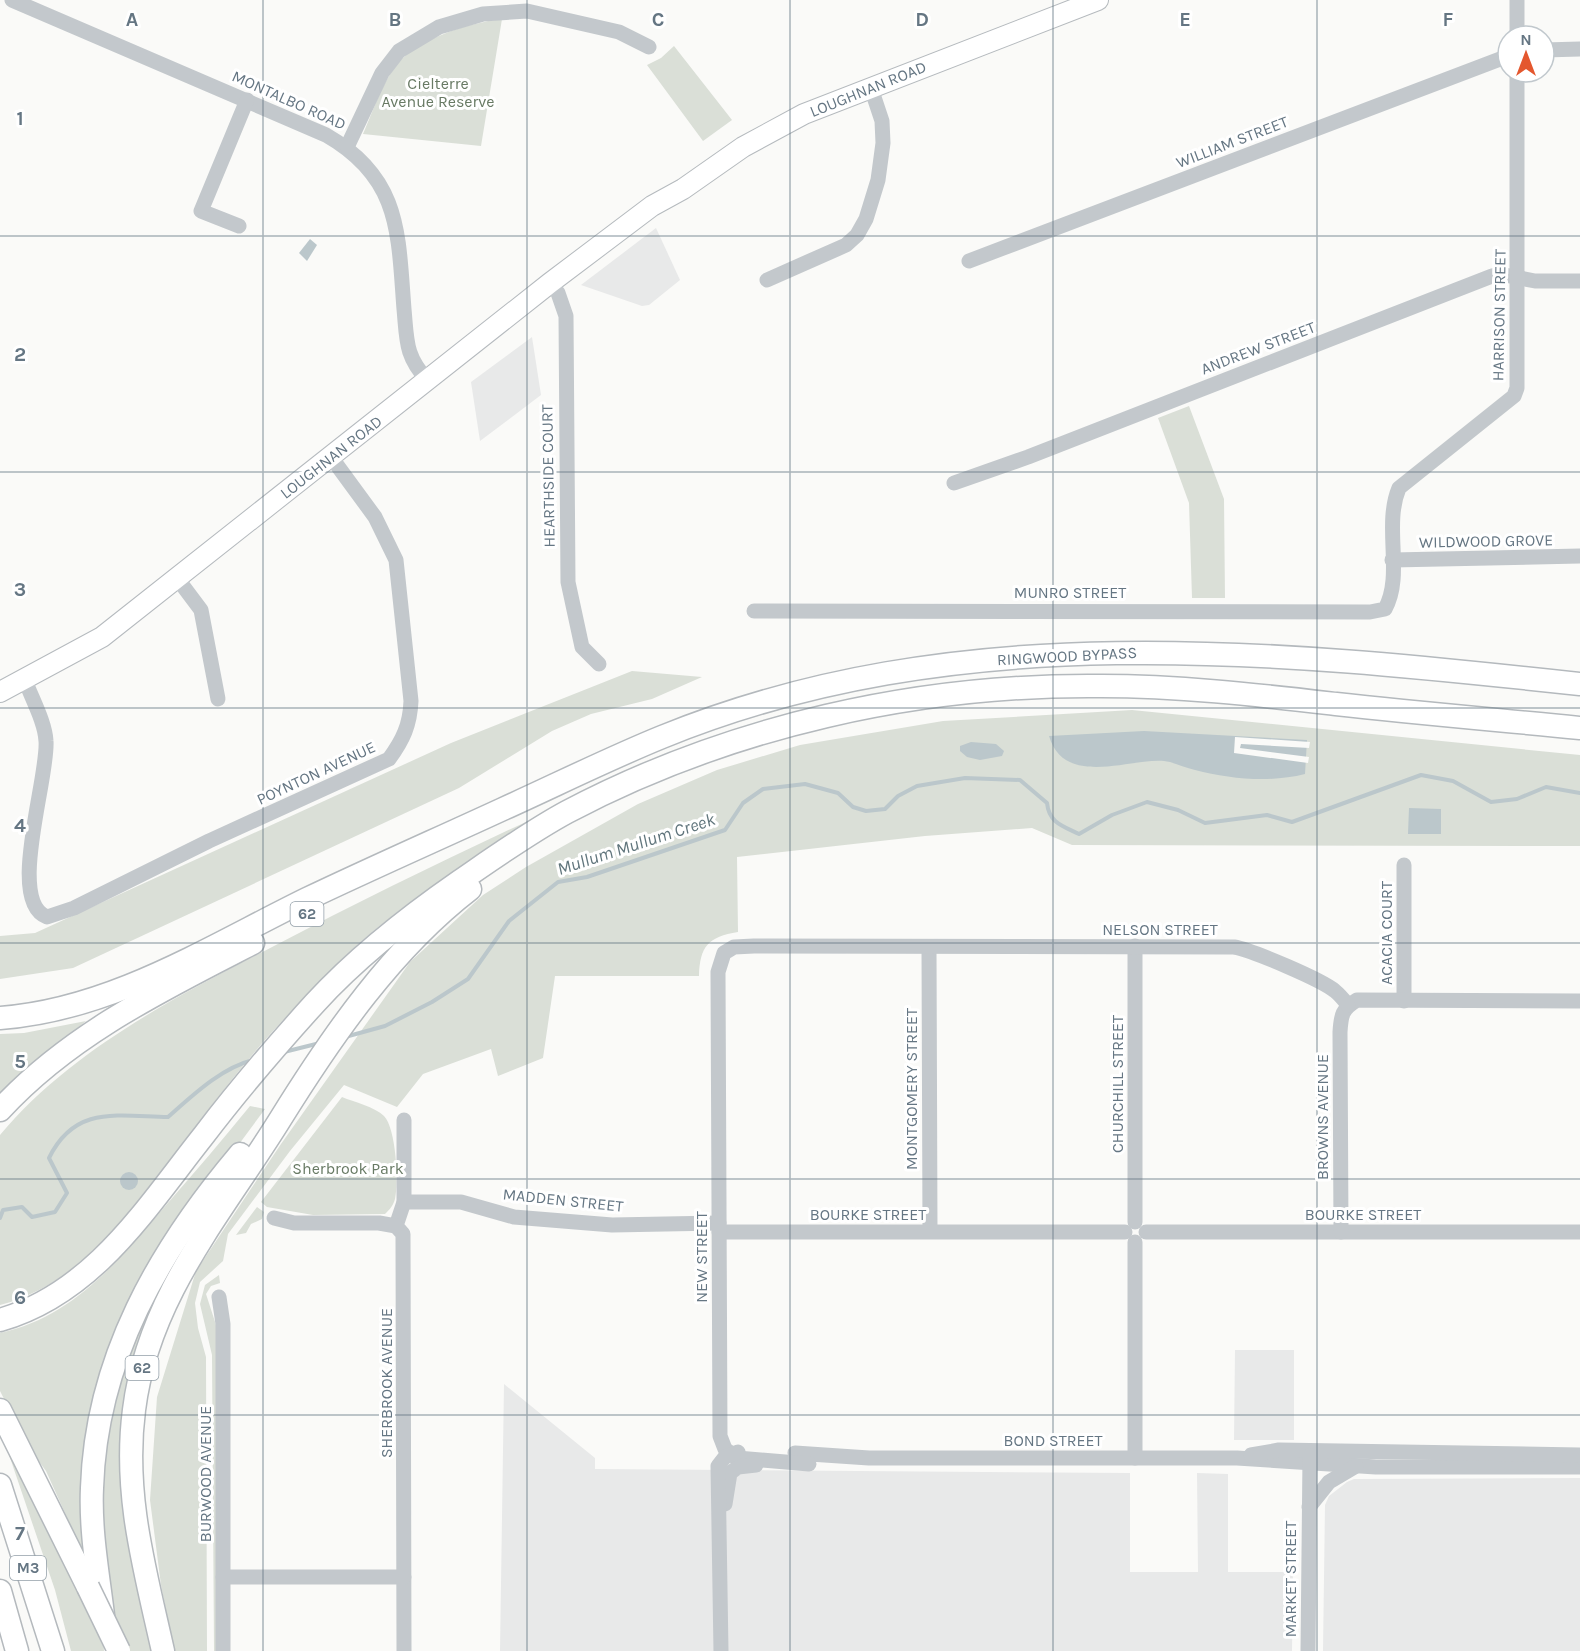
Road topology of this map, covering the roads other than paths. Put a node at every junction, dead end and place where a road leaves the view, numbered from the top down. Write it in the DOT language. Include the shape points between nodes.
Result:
graph roads {
  1 [pos="12,0"];
  2 [pos="1068,0"];
  3 [pos="1098,0"];
  4 [pos="1517,0"];
  5 [pos="1517,24"];
  6 [pos="649,47"];
  7 [pos="1580,49"];
  8 [pos="1556,50"];
  9 [pos="1496,62"];
  10 [pos="1517,84"];
  11 [pos="871,88"];
  12 [pos="247,100"];
  13 [pos="347,147"];
  14 [pos="652,206"];
  15 [pos="239,226"];
  16 [pos="969,261"];
  17 [pos="1518,278"];
  18 [pos="767,280"];
  19 [pos="1580,281"];
  20 [pos="550,284"];
  21 [pos="428,381"];
  22 [pos="331,457"];
  23 [pos="954,483"];
  24 [pos="1580,556"];
  25 [pos="1392,560"];
  26 [pos="177,578"];
  27 [pos="1385,609"];
  28 [pos="754,611"];
  29 [pos="599,664"];
  30 [pos="25,680"];
  31 [pos="1580,684"];
  32 [pos="0,692"];
  33 [pos="218,699"];
  34 [pos="1580,728"];
  35 [pos="707,753"];
  36 [pos="571,778"];
  37 [pos="1404,865"];
  38 [pos="1135,946"];
  39 [pos="929,947"];
  40 [pos="724,953"];
  41 [pos="1404,1001"];
  42 [pos="1580,1001"];
  43 [pos="1348,1005"];
  44 [pos="0,1018"];
  45 [pos="296,1092"];
  46 [pos="0,1110"];
  47 [pos="404,1120"];
  48 [pos="404,1202"];
  49 [pos="274,1218"];
  50 [pos="396,1226"];
  51 [pos="719,1227"];
  52 [pos="930,1232"];
  53 [pos="1135,1232"];
  54 [pos="1341,1232"];
  55 [pos="1580,1232"];
  56 [pos="219,1297"];
  57 [pos="0,1320"];
  58 [pos="0,1410"];
  59 [pos="1580,1455"];
  60 [pos="1310,1457"];
  61 [pos="869,1458"];
  62 [pos="1135,1458"];
  63 [pos="733,1465"];
  64 [pos="1356,1466"];
  65 [pos="1580,1467"];
  66 [pos="0,1485"];
  67 [pos="1309,1507"];
  68 [pos="223,1577"];
  69 [pos="404,1577"];
  70 [pos="0,1591"];
  71 [pos="17,1651"];
  72 [pos="53,1651"];
  73 [pos="108,1651"];
  74 [pos="119,1651"];
  75 [pos="163,1651"];
  76 [pos="223,1651"];
  77 [pos="405,1651"];
  78 [pos="721,1651"];
  79 [pos="1308,1651"];
  1 -- 12 [label="street, MONTALBO ROAD"];
  2 -- 14 [label="main road, LOUGHNAN ROAD" via="772,118 686,173"];
  3 -- 11 [label="main road, LOUGHNAN ROAD"];
  4 -- 5 [label="street"];
  6 -- 13 [label="street" via="619,32 527,10 483,14 439,27 399,51 382,73"];
  7 -- 8 [label="street"];
  9 -- 16 [label="street, WILLIAM STREET"];
  10 -- 17 [label="street, HARRISON STREET"];
  11 -- 14 [label="main road, LOUGHNAN ROAD" via="767,133"];
  11 -- 18 [label="street" via="882,121 882,143 878,180 866,219 846,245"];
  12 -- 13 [label="street, MONTALBO ROAD"];
  12 -- 15 [label="street" via="201,211"];
  13 -- 21 [label="street, MONTALBO ROAD" via="378,179 394,216 409,355"];
  14 -- 20 [label="main road, LOUGHNAN ROAD"];
  17 -- 19 [label="street, ANDREW STREET"];
  17 -- 23 [label="street, ANDREW STREET" via="1500,273"];
  17 -- 25 [label="street, HARRISON STREET" via="1514,396 1400,488 1392,511"];
  20 -- 21 [label="main road, LOUGHNAN ROAD"];
  20 -- 29 [label="street, HEARTHSIDE COURT" via="558,293 566,316 568,582 582,647"];
  21 -- 22 [label="main road, LOUGHNAN ROAD"];
  22 -- 26 [label="main road, LOUGHNAN ROAD"];
  22 -- 30 [label="street, POYNTON AVENUE" via="375,517 396,560 411,701 410,721 403,740 388,759 47,917 40,914 27,885 46,740"];
  24 -- 25 [label="street, WILDWOOD GROVE"];
  25 -- 27 [label="street, HARRISON STREET" via="1391,595"];
  26 -- 30 [label="main road, LOUGHNAN ROAD" via="102,637"];
  26 -- 33 [label="street" via="201,610"];
  27 -- 28 [label="street, MUNRO STREET"];
  30 -- 32 [label="main road, LOUGHNAN ROAD"];
  31 -- 36 [label="highway, RINGWOOD BYPASS" via="1203,652 1119,651 1014,657 876,676 752,706 666,735"];
  34 -- 35 [label="highway, RINGWOOD BYPASS" via="1237,692 1096,685 1017,688 912,700 803,721"];
  35 -- 45 [label="highway, 62" via="587,812 510,858 462,895 378,981"];
  35 -- 57 [label="highway" via="642,776 565,813 412,914 325,992 228,1103 120,1241 89,1273 61,1294"];
  36 -- 44 [label="highway" via="104,996 38,1015"];
  36 -- 46 [label="highway, 62" via="183,979 97,1029 50,1062"];
  37 -- 41 [label="street, ACACIA COURT"];
  38 -- 39 [label="street, NELSON STREET"];
  38 -- 43 [label="street, NELSON STREET" via="1243,949 1323,983"];
  38 -- 53 [label="street, CHURCHILL STREET"];
  39 -- 40 [label="street, NELSON STREET" via="741,946"];
  39 -- 52 [label="street, MONTGOMERY STREET"];
  40 -- 51 [label="street, NEW STREET" via="718,972"];
  41 -- 42 [label="street"];
  41 -- 43 [label="street" via="1357,1000"];
  43 -- 54 [label="street, BROWNS AVENUE" via="1341,1013 1340,1032"];
  45 -- 73 [label="highway" via="236,1159 179,1235 144,1291 118,1350 100,1420 92,1488 94,1545"];
  45 -- 75 [label="highway, 62" via="191,1253 159,1318 140,1376 130,1443 132,1507"];
  47 -- 48 [label="street"];
  48 -- 50 [label="street"];
  48 -- 51 [label="street, MADDEN STREET" via="461,1202 514,1217 612,1225"];
  49 -- 50 [label="street"];
  50 -- 69 [label="street, SHERBROOK AVENUE" via="403,1234"];
  51 -- 52 [label="street, BOURKE STREET"];
  51 -- 63 [label="street, NEW STREET" via="718,1424"];
  52 -- 53 [label="street, BOURKE STREET"];
  53 -- 54 [label="street, BOURKE STREET"];
  53 -- 62 [label="street, CHURCHILL STREET"];
  54 -- 55 [label="street, BOURKE STREET"];
  56 -- 68 [label="street, BURWOOD AVENUE" via="223,1324"];
  58 -- 74 [label="highway, bridge"];
  59 -- 60 [label="street, BOND STREET"];
  60 -- 62 [label="street, BOND STREET"];
  60 -- 64 [label="street, BOND STREET"];
  60 -- 67 [label="street, MARKET STREET"];
  61 -- 62 [label="street, BOND STREET"];
  61 -- 63 [label="street, BOND STREET" via="809,1464 746,1460"];
  61 -- 63 [label="street, BOND STREET" via="782,1452"];
  63 -- 78 [label="street" via="718,1466 716,1485"];
  64 -- 65 [label="street, BOND STREET"];
  64 -- 67 [label="street, MARKET STREET" via="1329,1482"];
  66 -- 72 [label="highway, M3"];
  67 -- 79 [label="street, MARKET STREET"];
  68 -- 69 [label="street"];
  68 -- 76 [label="street, BURWOOD AVENUE"];
  69 -- 77 [label="street, SHERBROOK AVENUE"];
  70 -- 71 [label="highway, M3"];
}
